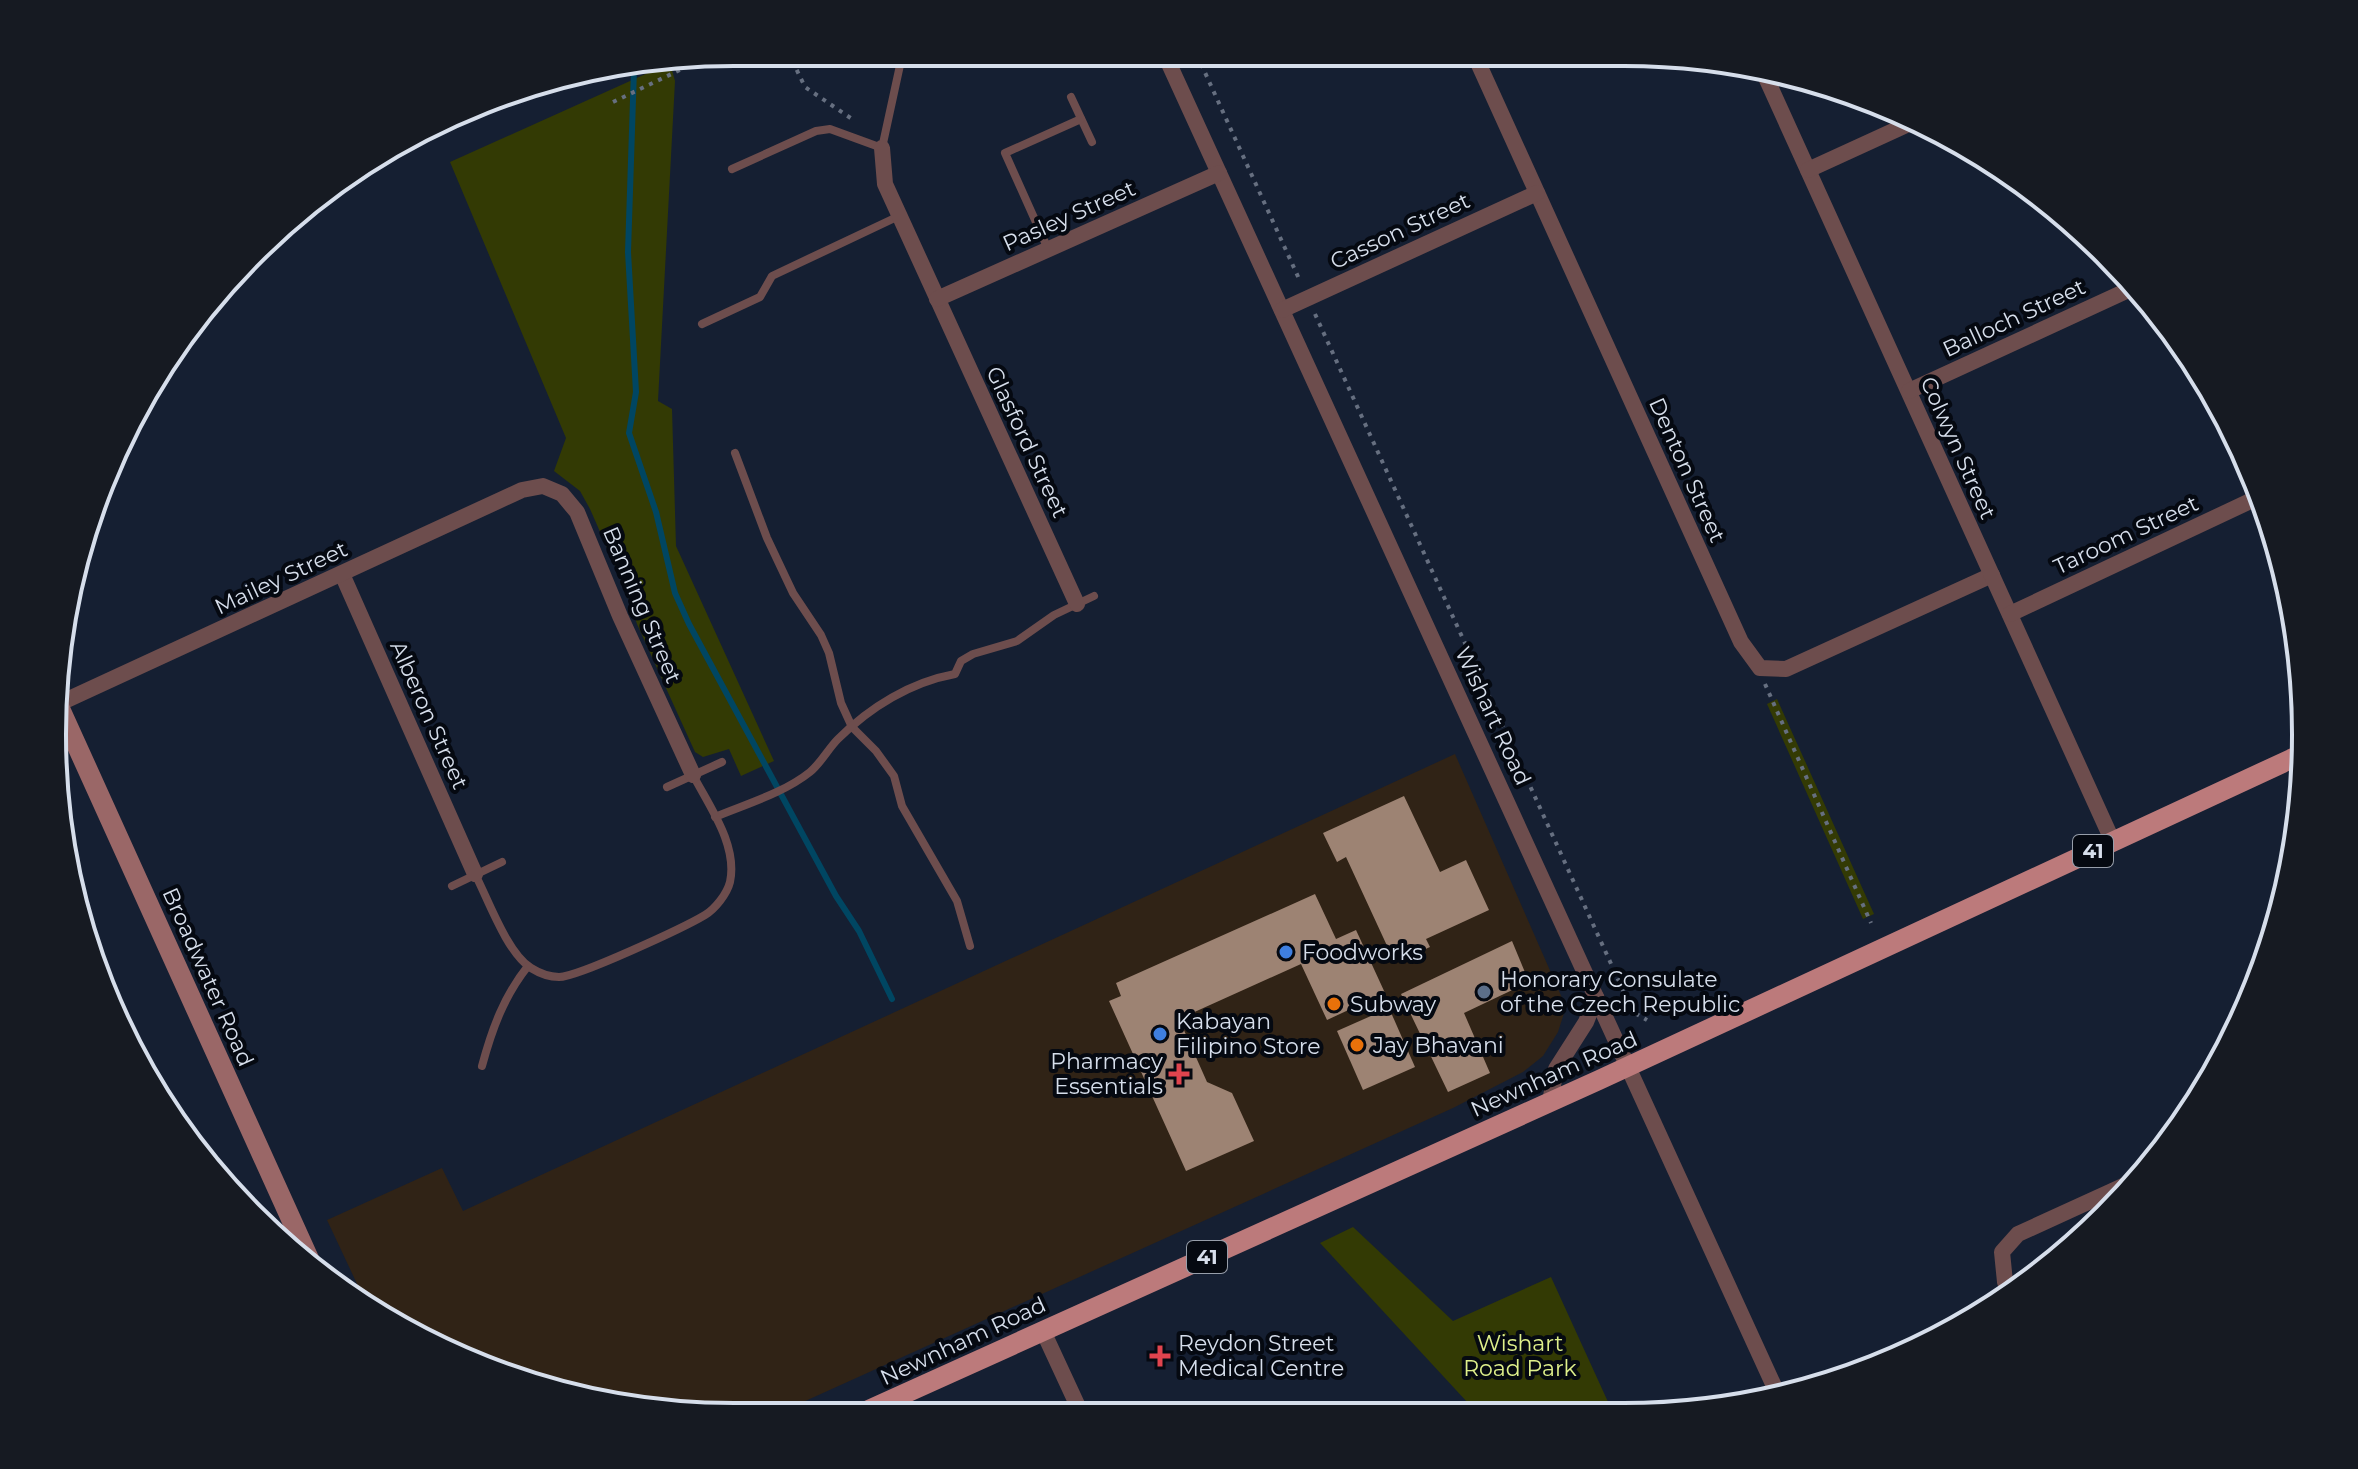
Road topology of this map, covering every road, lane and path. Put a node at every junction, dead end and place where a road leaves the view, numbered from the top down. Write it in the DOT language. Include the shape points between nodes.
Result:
graph roads {
  1 [pos="795,66"];
  2 [pos="900,66"];
  3 [pos="1170,66"];
  4 [pos="1202,66"];
  5 [pos="1480,66"];
  6 [pos="683,68"];
  7 [pos="1768,82"];
  8 [pos="1071,97"];
  9 [pos="613,102"];
  10 [pos="1081,119"];
  11 [pos="1902,127"];
  12 [pos="1092,142"];
  13 [pos="882,148"];
  14 [pos="732,169"];
  15 [pos="1808,170"];
  16 [pos="1219,173"];
  17 [pos="1537,193"];
  18 [pos="899,216"];
  19 [pos="1048,249"];
  20 [pos="1300,281"];
  21 [pos="2124,292"];
  22 [pos="937,299"];
  23 [pos="1282,310"];
  24 [pos="1315,314"];
  25 [pos="702,324"];
  26 [pos="1909,391"];
  27 [pos="735,453"];
  28 [pos="522,490"];
  29 [pos="2250,501"];
  30 [pos="342,574"];
  31 [pos="1992,575"];
  32 [pos="1094,596"];
  33 [pos="1077,604"];
  34 [pos="2010,614"];
  35 [pos="1760,668"];
  36 [pos="67,699"];
  37 [pos="66,721"];
  38 [pos="852,727"];
  39 [pos="2291,759"];
  40 [pos="722,762"];
  41 [pos="693,775"];
  42 [pos="667,787"];
  43 [pos="715,817"];
  44 [pos="2113,842"];
  45 [pos="502,862"];
  46 [pos="475,874"];
  47 [pos="452,886"];
  48 [pos="1871,923"];
  49 [pos="970,946"];
  50 [pos="528,966"];
  51 [pos="1596,997"];
  52 [pos="1647,1020"];
  53 [pos="482,1066"];
  54 [pos="1628,1066"];
  55 [pos="1550,1102"];
  56 [pos="2110,1192"];
  57 [pos="302,1244"];
  58 [pos="2005,1283"];
  59 [pos="1043,1331"];
  60 [pos="1774,1385"];
  61 [pos="884,1403"];
  62 [pos="1076,1403"];
  1 -- 13 [label="path" via="805,87 863,127"];
  2 -- 13 [label="lane"];
  3 -- 16 [label="street, Wishart Road"];
  4 -- 20 [label="path"];
  5 -- 17 [label="street, Denton Street"];
  6 -- 9 [label="path"];
  7 -- 15 [label="street, Colwyn Street"];
  8 -- 10 [label="lane"];
  10 -- 12 [label="lane"];
  10 -- 19 [label="lane" via="1005,153"];
  11 -- 15 [label="street"];
  13 -- 14 [label="lane" via="830,129"];
  13 -- 18 [label="street, Glasford Street" via="885,184"];
  15 -- 26 [label="street, Colwyn Street"];
  16 -- 19 [label="street, Pasley Street"];
  16 -- 23 [label="street, Wishart Road"];
  17 -- 23 [label="street, Casson Street"];
  17 -- 35 [label="street, Denton Street" via="1741,642"];
  18 -- 22 [label="street, Glasford Street"];
  18 -- 25 [label="lane" via="772,276 760,297"];
  19 -- 22 [label="street, Pasley Street"];
  21 -- 26 [label="street, Balloch Street"];
  22 -- 33 [label="street, Glasford Street"];
  23 -- 51 [label="street, Wishart Road"];
  24 -- 52 [label="path" via="1633,1012"];
  26 -- 31 [label="street, Colwyn Street"];
  27 -- 38 [label="lane" via="767,538 829,653"];
  28 -- 30 [label="street, Mailey Street"];
  28 -- 41 [label="street, Banning Street" via="543,486 562,494 577,512"];
  29 -- 34 [label="street, Taroom Street"];
  30 -- 36 [label="street, Mailey Street"];
  30 -- 46 [label="street, Alberon Street"];
  31 -- 34 [label="street, Colwyn Street"];
  31 -- 35 [label="street" via="1786,669"];
  32 -- 33 [label="lane"];
  33 -- 38 [label="lane" via="1017,641 973,654 961,661 955,674 879,704"];
  34 -- 44 [label="street, Colwyn Street"];
  35 -- 48 [label="path"];
  37 -- 57 [label="main road, Broadwater Road"];
  38 -- 43 [label="lane" via="795,782"];
  38 -- 49 [label="lane" via="894,776 902,806 957,901"];
  39 -- 44 [label="main road, Newnham Road / 41"];
  40 -- 41 [label="lane"];
  41 -- 42 [label="lane"];
  41 -- 43 [label="lane"];
  43 -- 50 [label="lane" via="727,841 730,881 707,914 574,975 559,977"];
  44 -- 54 [label="main road, Newnham Road / 41"];
  45 -- 46 [label="lane"];
  46 -- 47 [label="lane"];
  46 -- 50 [label="lane"];
  50 -- 53 [label="lane" via="492,1028"];
  51 -- 54 [label="street, Wishart Road"];
  51 -- 55 [label="street" via="1556,1069"];
  54 -- 55 [label="main road, Newnham Road / 41"];
  54 -- 60 [label="street, Wishart Road"];
  55 -- 59 [label="main road, Newnham Road / 41"];
  56 -- 58 [label="street" via="2018,1234 2002,1252"];
  59 -- 61 [label="main road, Newnham Road / 41"];
  59 -- 62 [label="street"];
}
